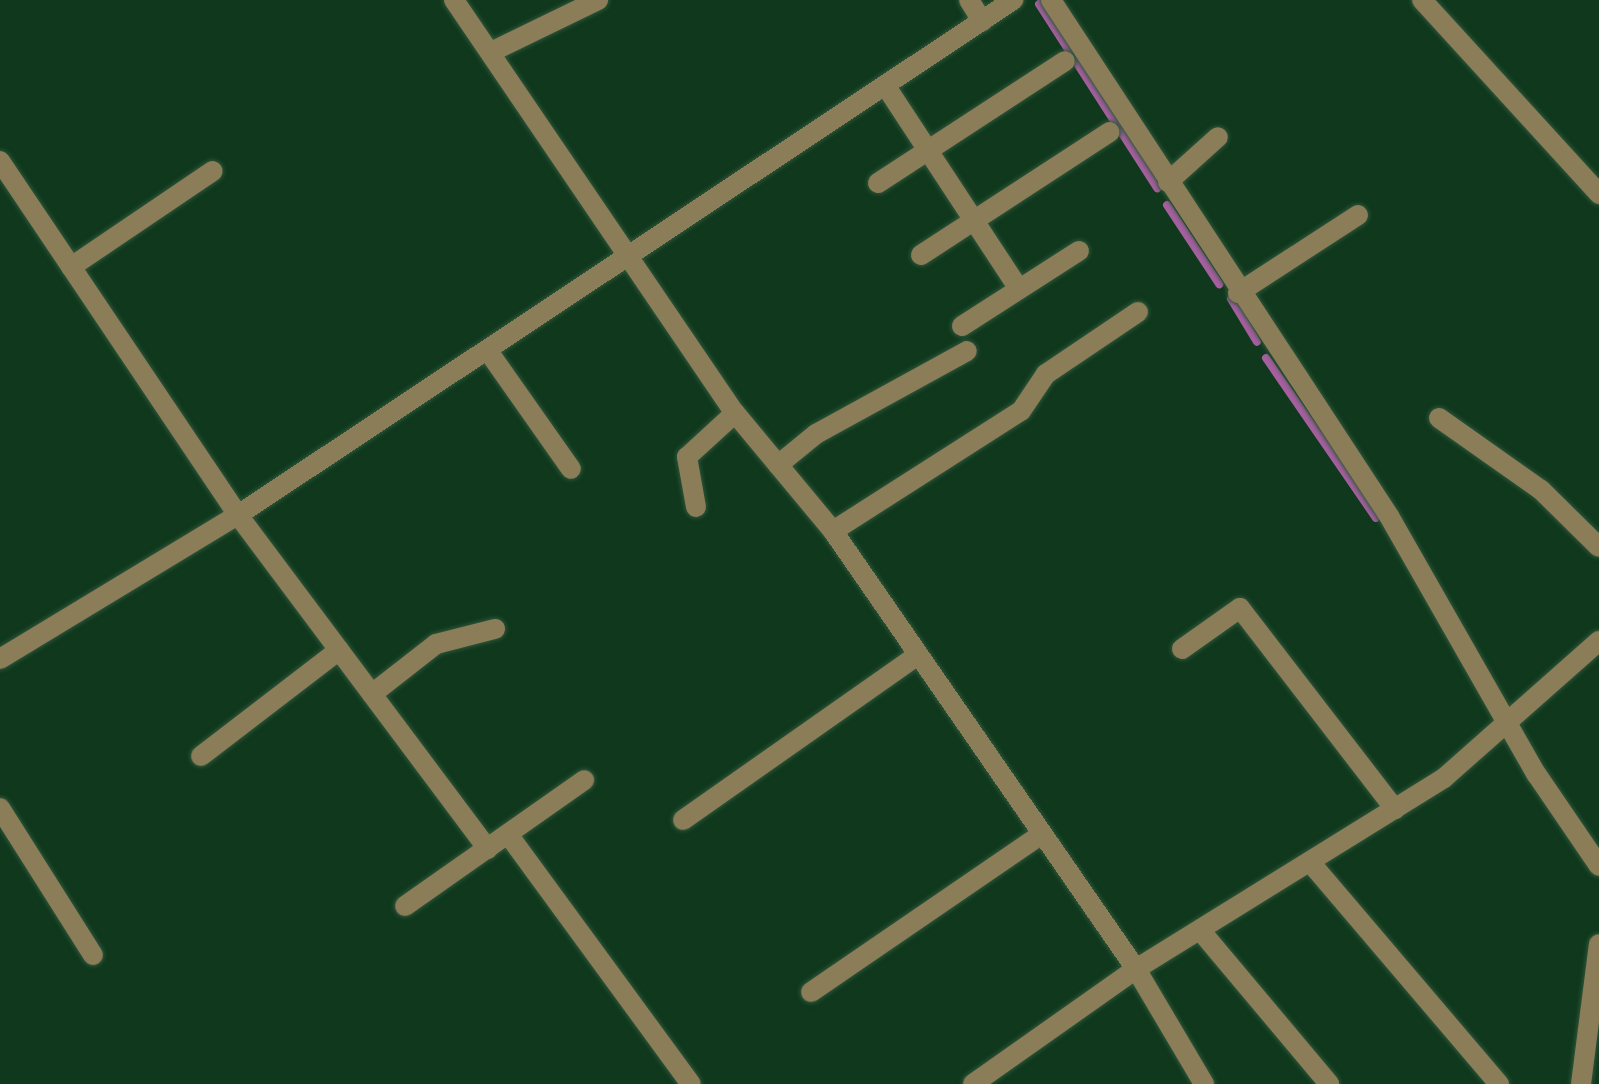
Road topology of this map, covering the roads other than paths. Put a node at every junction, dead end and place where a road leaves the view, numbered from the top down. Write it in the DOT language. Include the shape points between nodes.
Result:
graph roads {
  1 [pos="454,0"];
  2 [pos="598,0"];
  3 [pos="969,0"];
  4 [pos="1013,0"];
  5 [pos="1051,0"];
  6 [pos="1422,0"];
  7 [pos="982,21"];
  8 [pos="491,52"];
  9 [pos="1065,61"];
  10 [pos="885,85"];
  11 [pos="1110,132"];
  12 [pos="1218,137"];
  13 [pos="928,150"];
  14 [pos="0,161"];
  15 [pos="213,171"];
  16 [pos="1168,182"];
  17 [pos="878,183"];
  18 [pos="1599,194"];
  19 [pos="1358,215"];
  20 [pos="974,221"];
  21 [pos="1079,251"];
  22 [pos="631,255"];
  23 [pos="921,255"];
  24 [pos="71,267"];
  25 [pos="1019,289"];
  26 [pos="1238,293"];
  27 [pos="1138,312"];
  28 [pos="962,326"];
  29 [pos="488,351"];
  30 [pos="967,351"];
  31 [pos="735,413"];
  32 [pos="1439,418"];
  33 [pos="778,465"];
  34 [pos="571,469"];
  35 [pos="696,507"];
  36 [pos="238,515"];
  37 [pos="833,531"];
  38 [pos="1599,547"];
  39 [pos="495,629"];
  40 [pos="1599,641"];
  41 [pos="1182,649"];
  42 [pos="339,650"];
  43 [pos="918,655"];
  44 [pos="0,659"];
  45 [pos="372,694"];
  46 [pos="1511,726"];
  47 [pos="201,756"];
  48 [pos="584,780"];
  49 [pos="0,808"];
  50 [pos="1395,809"];
  51 [pos="683,820"];
  52 [pos="1042,834"];
  53 [pos="510,837"];
  54 [pos="488,849"];
  55 [pos="1310,862"];
  56 [pos="1599,864"];
  57 [pos="405,906"];
  58 [pos="1200,930"];
  59 [pos="1599,944"];
  60 [pos="93,955"];
  61 [pos="1136,969"];
  62 [pos="811,992"];
  63 [pos="691,1084"];
  64 [pos="973,1084"];
  65 [pos="1204,1084"];
  66 [pos="1329,1084"];
  67 [pos="1499,1084"];
  68 [pos="1581,1084"];
  1 -- 8 [label="street"];
  2 -- 8 [label="street"];
  3 -- 7 [label="street"];
  4 -- 7 [label="street"];
  5 -- 16 [label="street"];
  6 -- 18 [label="street"];
  7 -- 10 [label="street"];
  8 -- 22 [label="street"];
  9 -- 13 [label="street"];
  10 -- 13 [label="street"];
  10 -- 22 [label="street"];
  11 -- 20 [label="street"];
  12 -- 16 [label="street"];
  13 -- 17 [label="street"];
  13 -- 20 [label="street"];
  14 -- 24 [label="street"];
  15 -- 24 [label="street"];
  16 -- 26 [label="street"];
  19 -- 26 [label="street"];
  20 -- 23 [label="street"];
  20 -- 25 [label="street"];
  21 -- 25 [label="street"];
  22 -- 29 [label="street"];
  22 -- 31 [label="street"];
  24 -- 36 [label="street"];
  25 -- 28 [label="street"];
  26 -- 46 [label="street" via="1389,516"];
  27 -- 37 [label="street" via="1046,374 1021,411"];
  29 -- 34 [label="street"];
  29 -- 36 [label="street"];
  30 -- 33 [label="street" via="816,434"];
  31 -- 33 [label="street"];
  31 -- 35 [label="street" via="687,457"];
  32 -- 38 [label="street" via="1541,490"];
  33 -- 37 [label="street"];
  36 -- 42 [label="street"];
  36 -- 44 [label="street"];
  37 -- 43 [label="street"];
  39 -- 45 [label="street" via="436,644"];
  40 -- 46 [label="street"];
  41 -- 50 [label="street" via="1240,608"];
  42 -- 45 [label="street"];
  42 -- 47 [label="street"];
  43 -- 51 [label="street"];
  43 -- 52 [label="street"];
  45 -- 54 [label="street"];
  46 -- 50 [label="street"];
  46 -- 56 [label="street"];
  48 -- 53 [label="street"];
  49 -- 60 [label="street"];
  50 -- 55 [label="street"];
  52 -- 61 [label="street"];
  52 -- 62 [label="street"];
  53 -- 54 [label="street"];
  53 -- 63 [label="street"];
  54 -- 57 [label="street"];
  55 -- 58 [label="street"];
  55 -- 67 [label="street"];
  58 -- 61 [label="street"];
  58 -- 66 [label="street"];
  59 -- 68 [label="street"];
  61 -- 64 [label="street"];
  61 -- 65 [label="street"];
}
